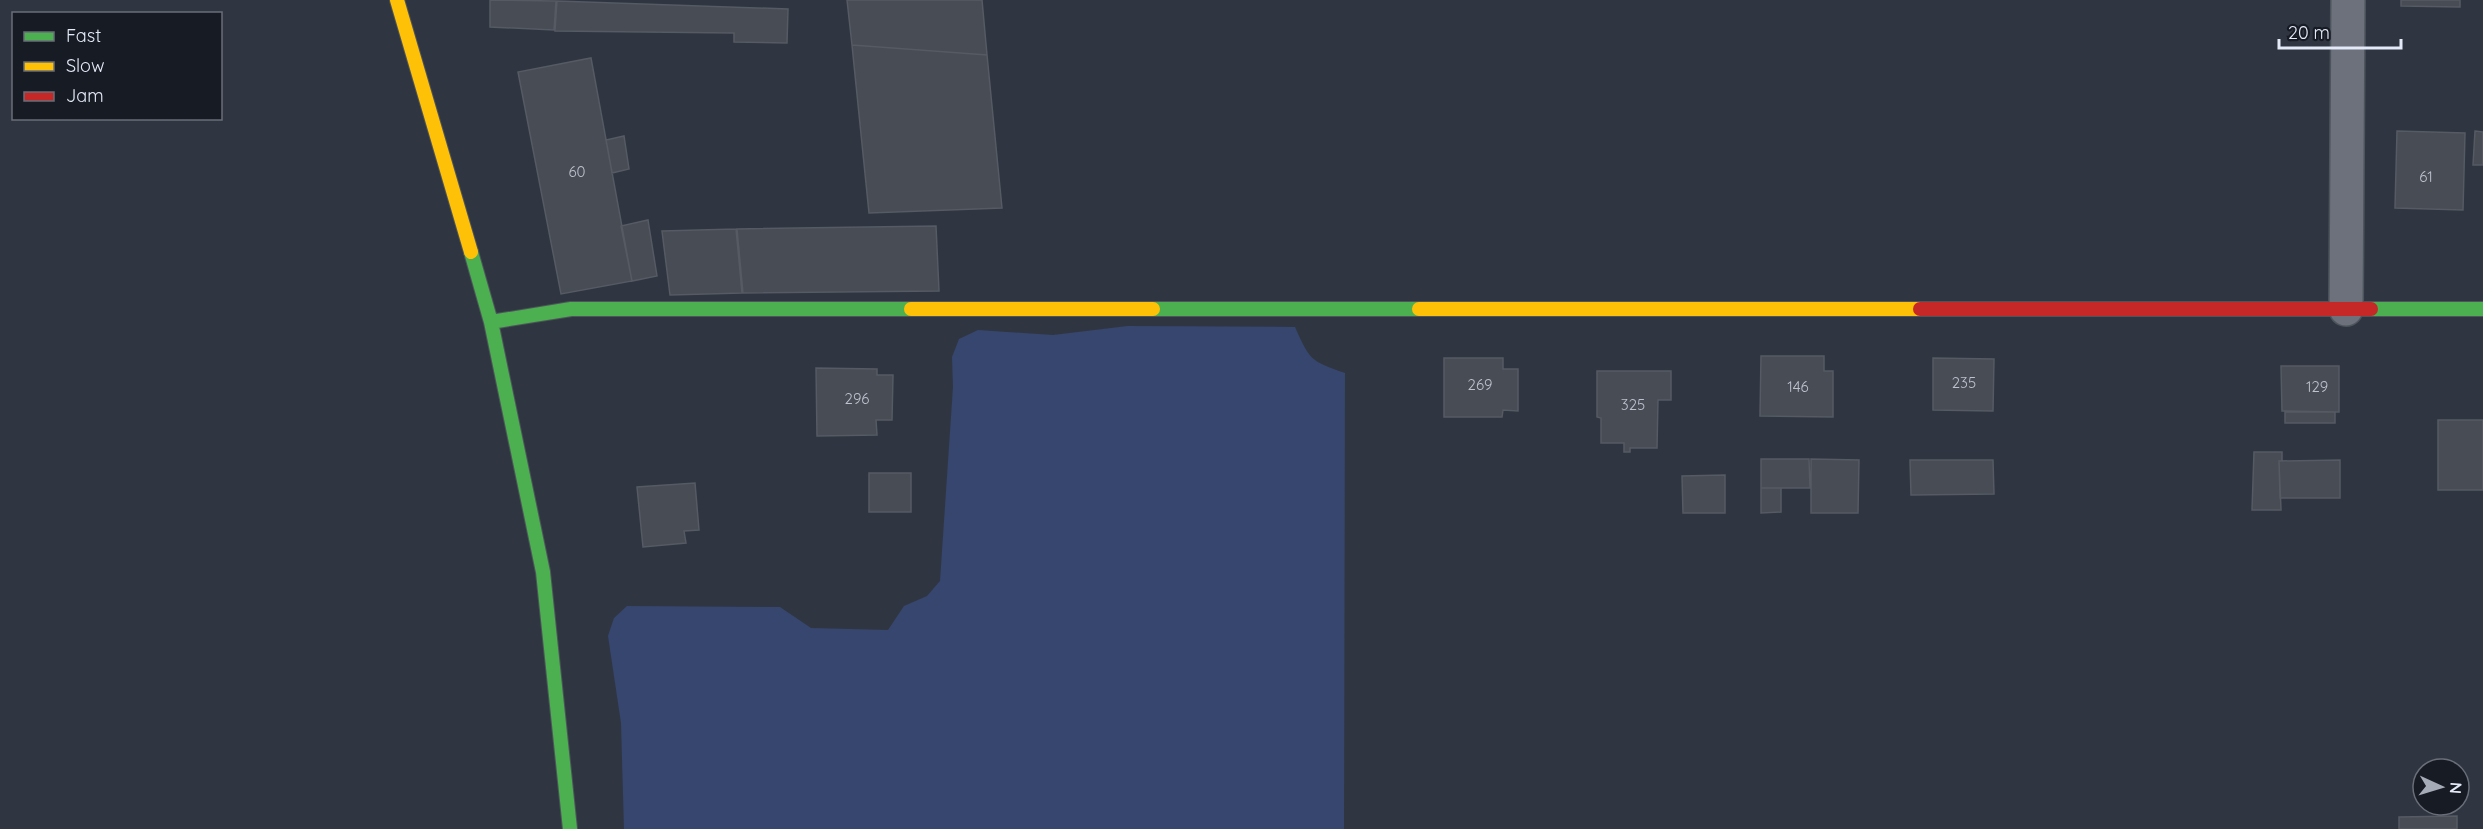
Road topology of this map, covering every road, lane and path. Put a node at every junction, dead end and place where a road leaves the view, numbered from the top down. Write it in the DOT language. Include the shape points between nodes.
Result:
graph roads {
  1 [pos="397,0"];
  2 [pos="2348,0"];
  3 [pos="2346,309"];
  4 [pos="2483,309"];
  5 [pos="491,322"];
  6 [pos="570,829"];
  1 -- 5 [label="street"];
  2 -- 3 [label="street"];
  3 -- 4 [label="street"];
  3 -- 5 [label="street" via="571,309"];
  5 -- 6 [label="street" via="543,572"];
}
